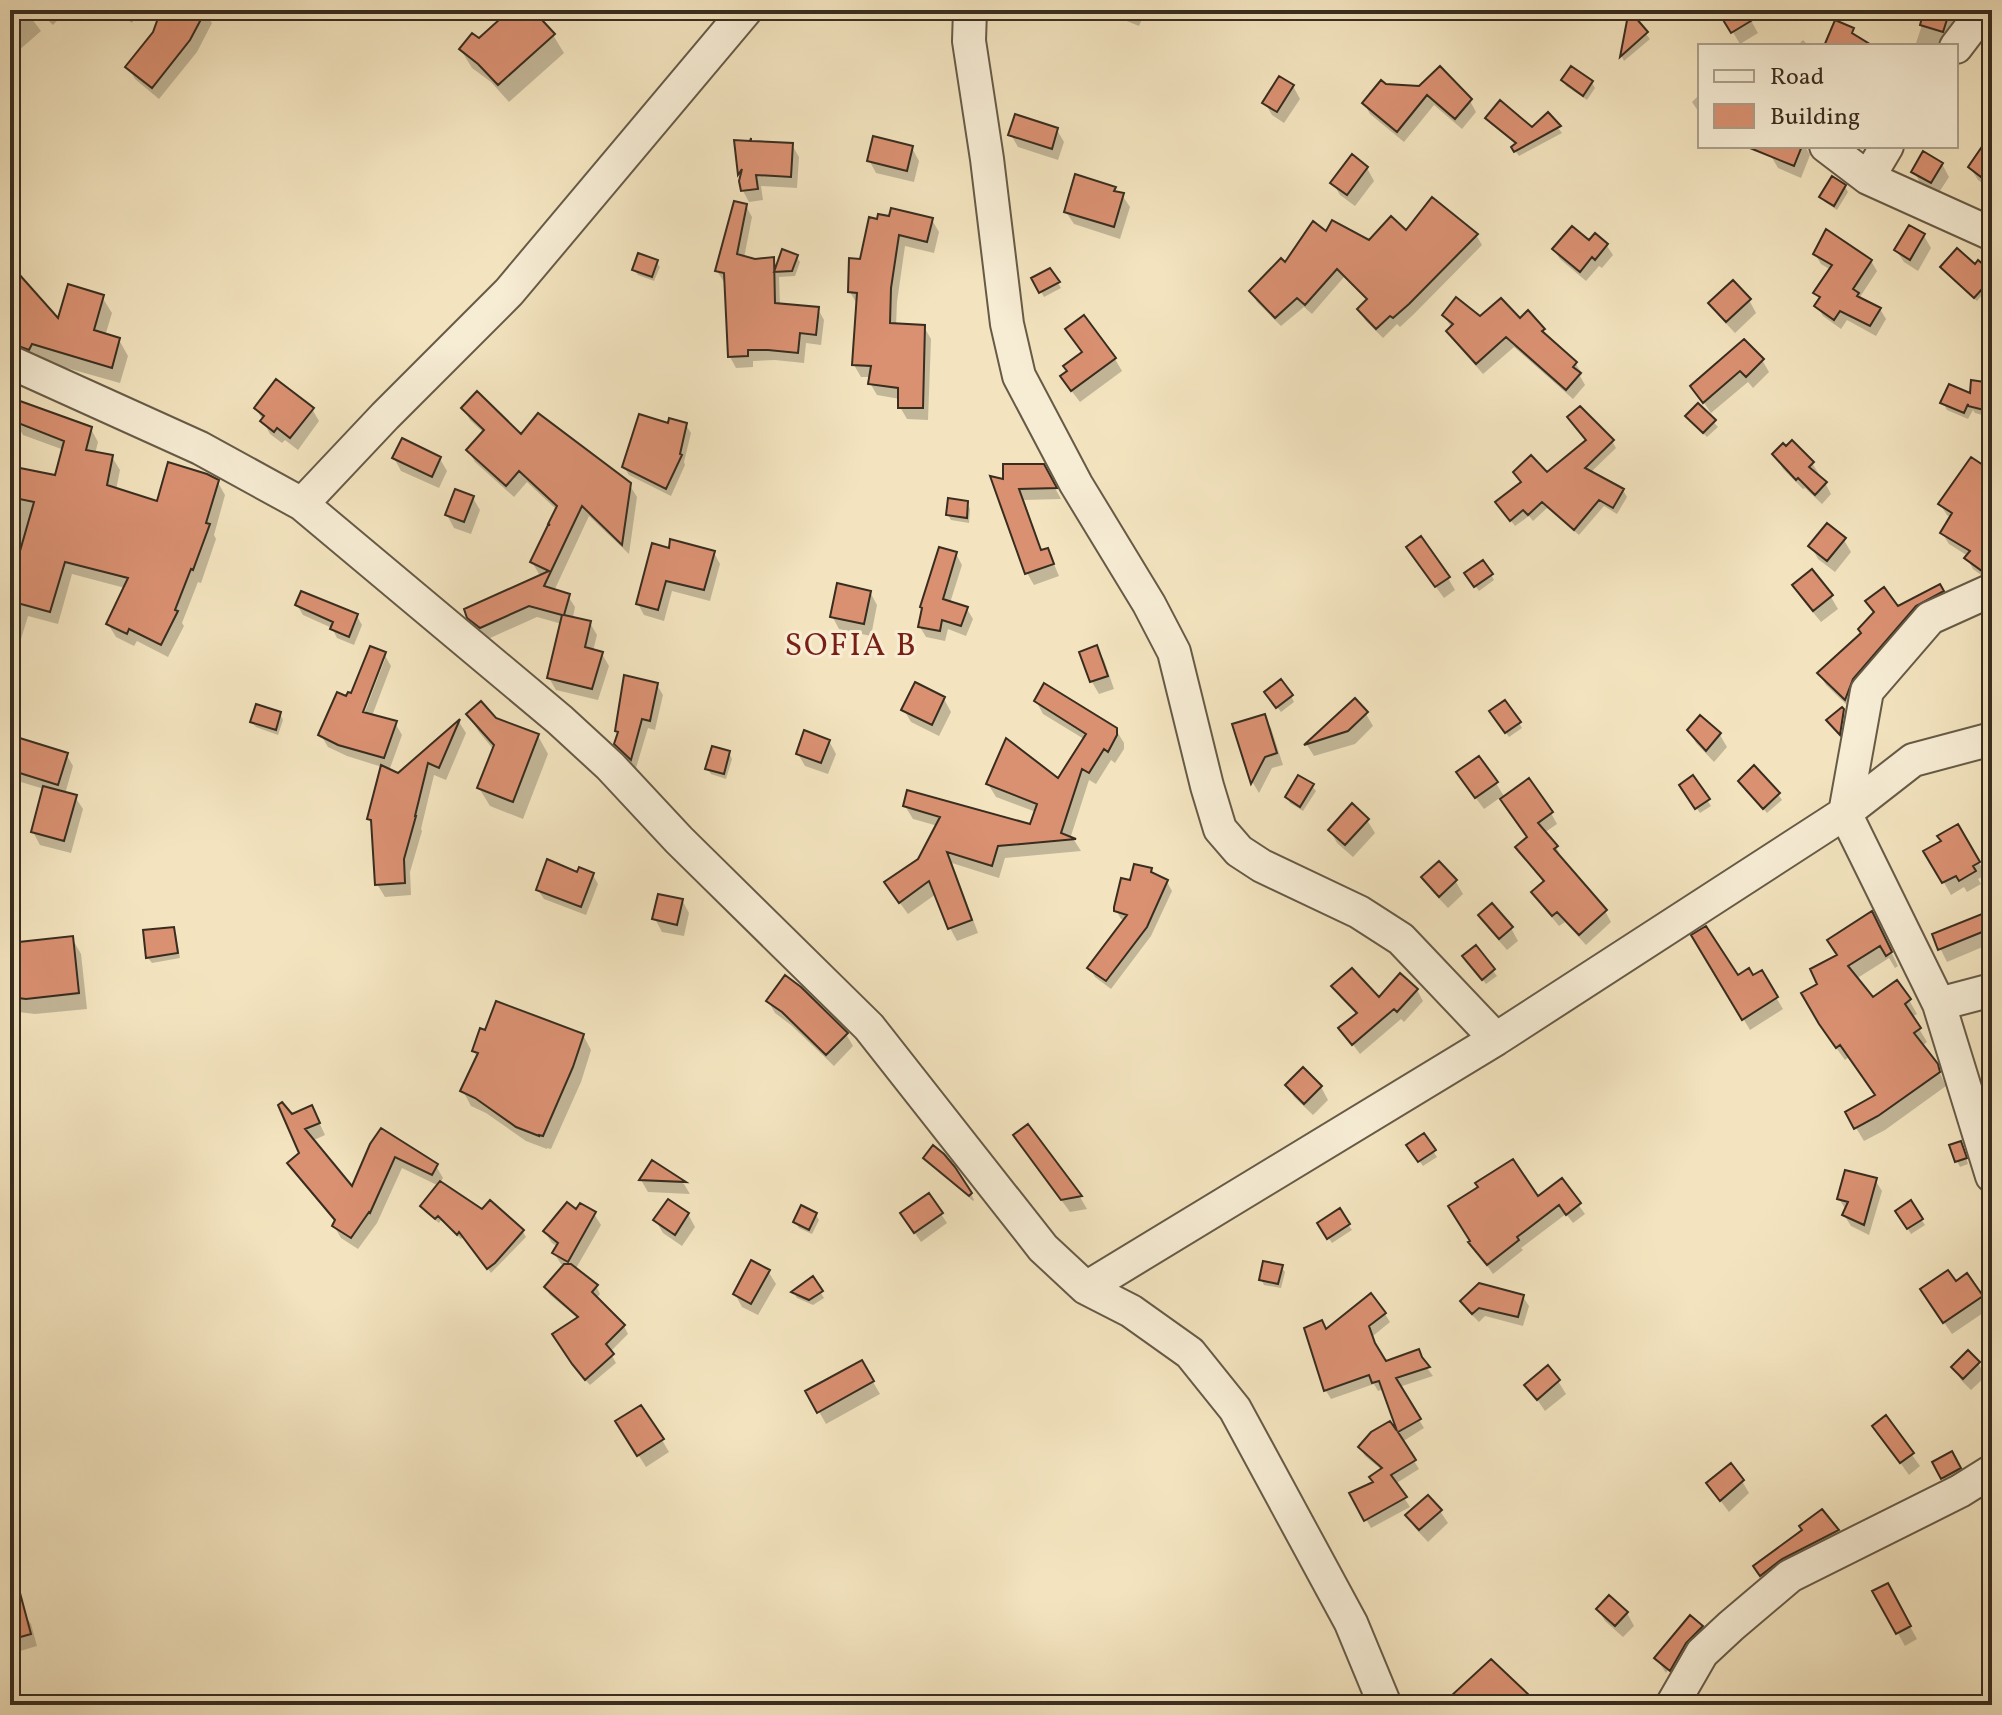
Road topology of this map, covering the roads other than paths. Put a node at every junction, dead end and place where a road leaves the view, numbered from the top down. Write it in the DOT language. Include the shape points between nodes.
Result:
graph roads {
  1 [pos="746,10"];
  2 [pos="970,10"];
  3 [pos="1981,10"];
  4 [pos="1958,44"];
  5 [pos="1829,148"];
  6 [pos="1886,148"];
  7 [pos="1868,178"];
  8 [pos="1992,234"];
  9 [pos="10,362"];
  10 [pos="302,504"];
  11 [pos="1992,590"];
  12 [pos="1992,739"];
  13 [pos="1845,813"];
  14 [pos="1992,990"];
  15 [pos="1939,1004"];
  16 [pos="1496,1039"];
  17 [pos="1992,1176"];
  18 [pos="1086,1288"];
  19 [pos="1992,1471"];
  20 [pos="1385,1705"];
  21 [pos="1672,1705"];
  1 -- 10 [label="street" via="509,292"];
  2 -- 16 [label="street" via="969,41 1007,324 1019,376 1174,652 1220,829 1262,866 1359,912 1401,939"];
  3 -- 4 [label="street"];
  5 -- 7 [label="street"];
  6 -- 7 [label="street"];
  7 -- 8 [label="street"];
  9 -- 10 [label="street" via="200,448"];
  10 -- 18 [label="street" via="610,766 869,1027 1043,1248"];
  11 -- 13 [label="street" via="1930,618 1867,691"];
  12 -- 13 [label="street" via="1913,760"];
  13 -- 15 [label="street"];
  13 -- 16 [label="street"];
  14 -- 15 [label="street"];
  15 -- 17 [label="street"];
  16 -- 18 [label="street"];
  18 -- 20 [label="street" via="1131,1311 1190,1353 1235,1409 1351,1623"];
  19 -- 21 [label="street" via="1790,1576 1702,1653"];
}
